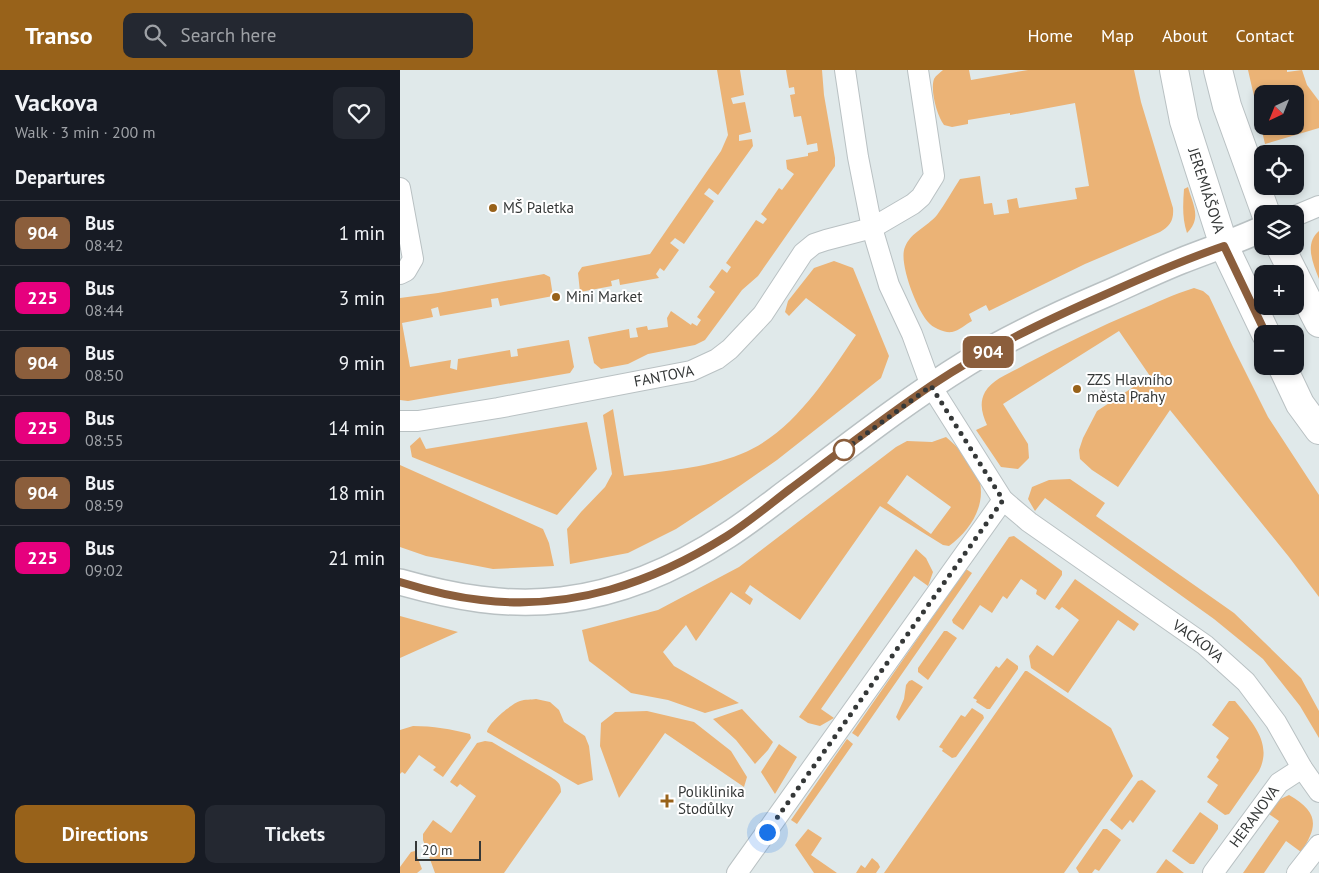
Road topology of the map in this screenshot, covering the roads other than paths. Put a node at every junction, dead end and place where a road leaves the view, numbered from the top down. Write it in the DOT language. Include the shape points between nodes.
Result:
graph roads {
  1 [pos="845,70"];
  2 [pos="918,70"];
  3 [pos="1174,70"];
  4 [pos="1218,70"];
  5 [pos="400,188"];
  6 [pos="1263,205"];
  7 [pos="1319,206"];
  8 [pos="1304,212"];
  9 [pos="872,228"];
  10 [pos="1254,233"];
  11 [pos="1224,246"];
  12 [pos="400,274"];
  13 [pos="1304,294"];
  14 [pos="1319,323"];
  15 [pos="1262,325"];
  16 [pos="1286,375"];
  17 [pos="931,386"];
  18 [pos="400,421"];
  19 [pos="1319,430"];
  20 [pos="1003,500"];
  21 [pos="400,582"];
  22 [pos="1302,768"];
  23 [pos="1319,792"];
  24 [pos="1319,845"];
  25 [pos="737,873"];
  26 [pos="1213,873"];
  27 [pos="1298,873"];
  1 -- 9 [label="street"];
  2 -- 9 [label="street, FANTOVA" via="934,176 913,204"];
  3 -- 11 [label="main road, JEREMIÁŠOVA" via="1187,130"];
  4 -- 6 [label="main road" via="1227,106"];
  5 -- 12 [label="street" via="413,258 406,271"];
  7 -- 8 [label="street"];
  9 -- 17 [label="street" via="889,285"];
  9 -- 18 [label="street, FANTOVA" via="820,242 803,253 763,314 730,349 703,366 498,408"];
  10 -- 11 [label="street"];
  11 -- 15 [label="main road, JEREMIÁŠOVA"];
  11 -- 17 [label="street" via="1176,263 1048,319"];
  13 -- 14 [label="main road"];
  16 -- 19 [label="main road" via="1300,404"];
  17 -- 20 [label="street, VACKOVA"];
  17 -- 21 [label="street" via="728,535 690,558 622,587 563,600 513,602 471,599"];
  20 -- 22 [label="street, VACKOVA" via="1029,522 1205,645 1246,682 1276,722"];
  20 -- 25 [label="street"];
  22 -- 23 [label="street, VACKOVA"];
  22 -- 26 [label="street, HERANOVA" via="1279,783"];
  24 -- 27 [label="street"];
}
